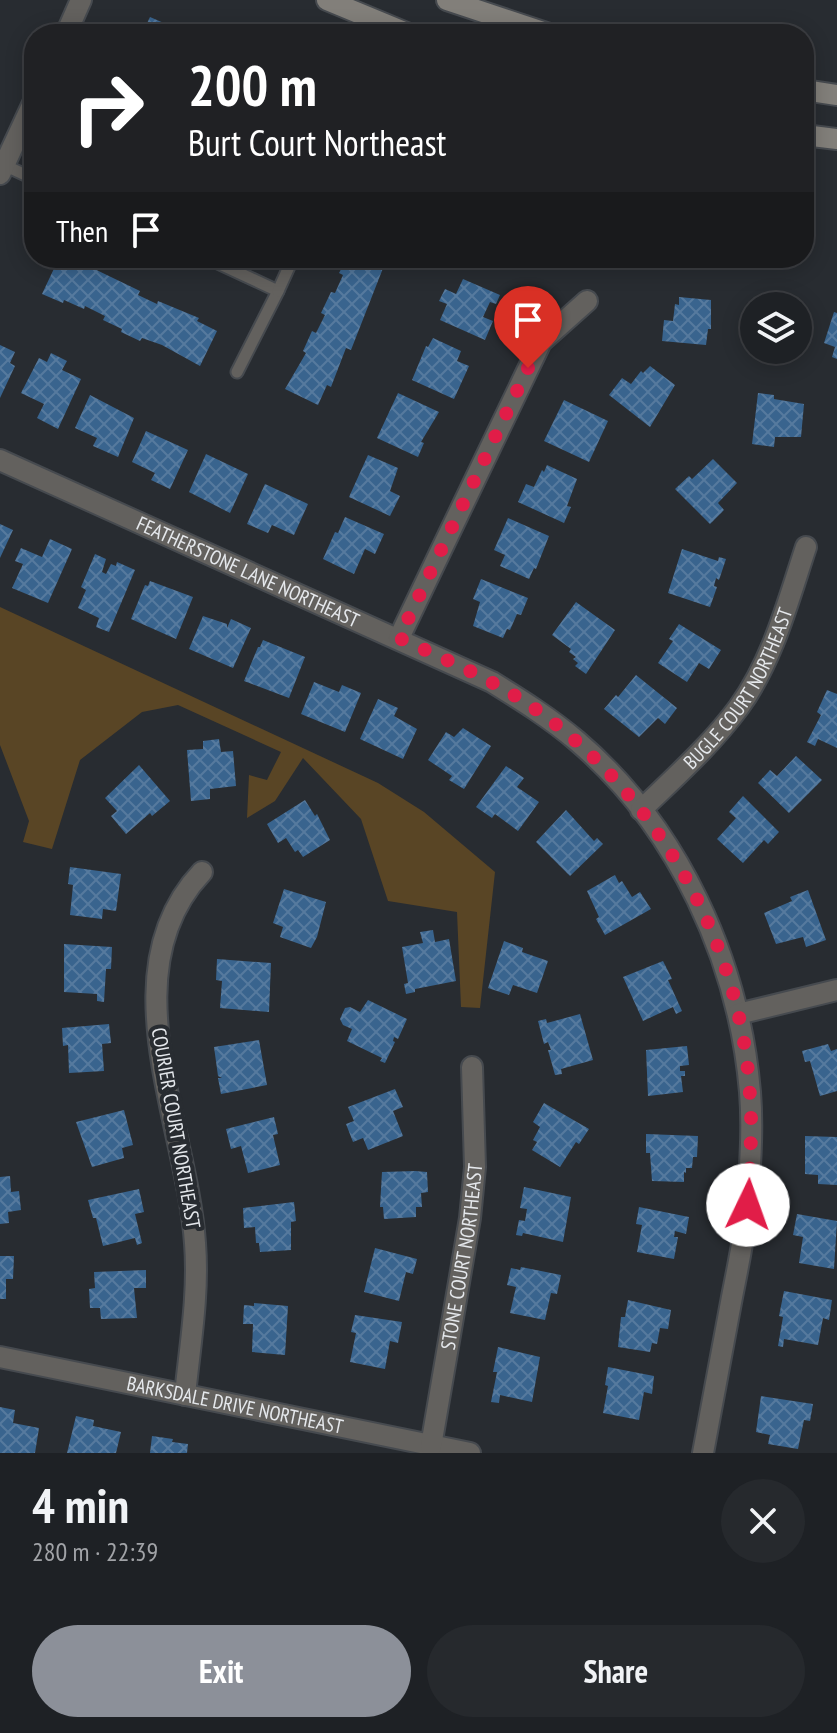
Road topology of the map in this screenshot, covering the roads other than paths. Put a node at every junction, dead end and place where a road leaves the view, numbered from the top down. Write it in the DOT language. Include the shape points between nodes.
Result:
graph roads {
  1 [pos="81,0"];
  2 [pos="327,0"];
  3 [pos="447,0"];
  4 [pos="70,24"];
  5 [pos="385,24"];
  6 [pos="519,24"];
  7 [pos="814,92"];
  8 [pos="837,95"];
  9 [pos="24,123"];
  10 [pos="814,136"];
  11 [pos="837,139"];
  12 [pos="2,170"];
  13 [pos="24,176"];
  14 [pos="229,268"];
  15 [pos="288,268"];
  16 [pos="278,291"];
  17 [pos="587,301"];
  18 [pos="237,372"];
  19 [pos="0,460"];
  20 [pos="806,547"];
  21 [pos="399,638"];
  22 [pos="641,810"];
  23 [pos="202,872"];
  24 [pos="837,990"];
  25 [pos="738,1014"];
  26 [pos="472,1067"];
  27 [pos="0,1357"];
  28 [pos="185,1395"];
  29 [pos="431,1446"];
  30 [pos="470,1453"];
  31 [pos="703,1453"];
  1 -- 4 [label="street"];
  2 -- 5 [label="main road"];
  3 -- 6 [label="main road"];
  7 -- 8 [label="main road"];
  9 -- 12 [label="street"];
  10 -- 11 [label="main road"];
  12 -- 13 [label="lane"];
  14 -- 16 [label="lane"];
  15 -- 16 [label="lane"];
  16 -- 18 [label="lane"];
  17 -- 21 [label="street" via="541,342"];
  19 -- 21 [label="street, FEATHERSTONE LANE NORTHEAST"];
  20 -- 22 [label="street, BUGLE COURT NORTHEAST" via="771,648 740,705"];
  21 -- 22 [label="street, FEATHERSTONE LANE NORTHEAST" via="492,682 537,710 578,742"];
  22 -- 25 [label="street, FEATHERSTONE LANE NORTHEAST" via="673,856 710,928"];
  23 -- 28 [label="street, COURIER COURT NORTHEAST" via="188,886 167,927 156,991 163,1074 195,1244 196,1297"];
  24 -- 25 [label="street"];
  25 -- 31 [label="street, FEATHERSTONE LANE NORTHEAST" via="750,1094 748,1205"];
  26 -- 29 [label="street, STONE COURT NORTHEAST" via="475,1167 470,1218"];
  27 -- 28 [label="street, BARKSDALE DRIVE NORTHEAST"];
  28 -- 29 [label="street, BARKSDALE DRIVE NORTHEAST"];
  29 -- 30 [label="street, BARKSDALE DRIVE NORTHEAST"];
}
